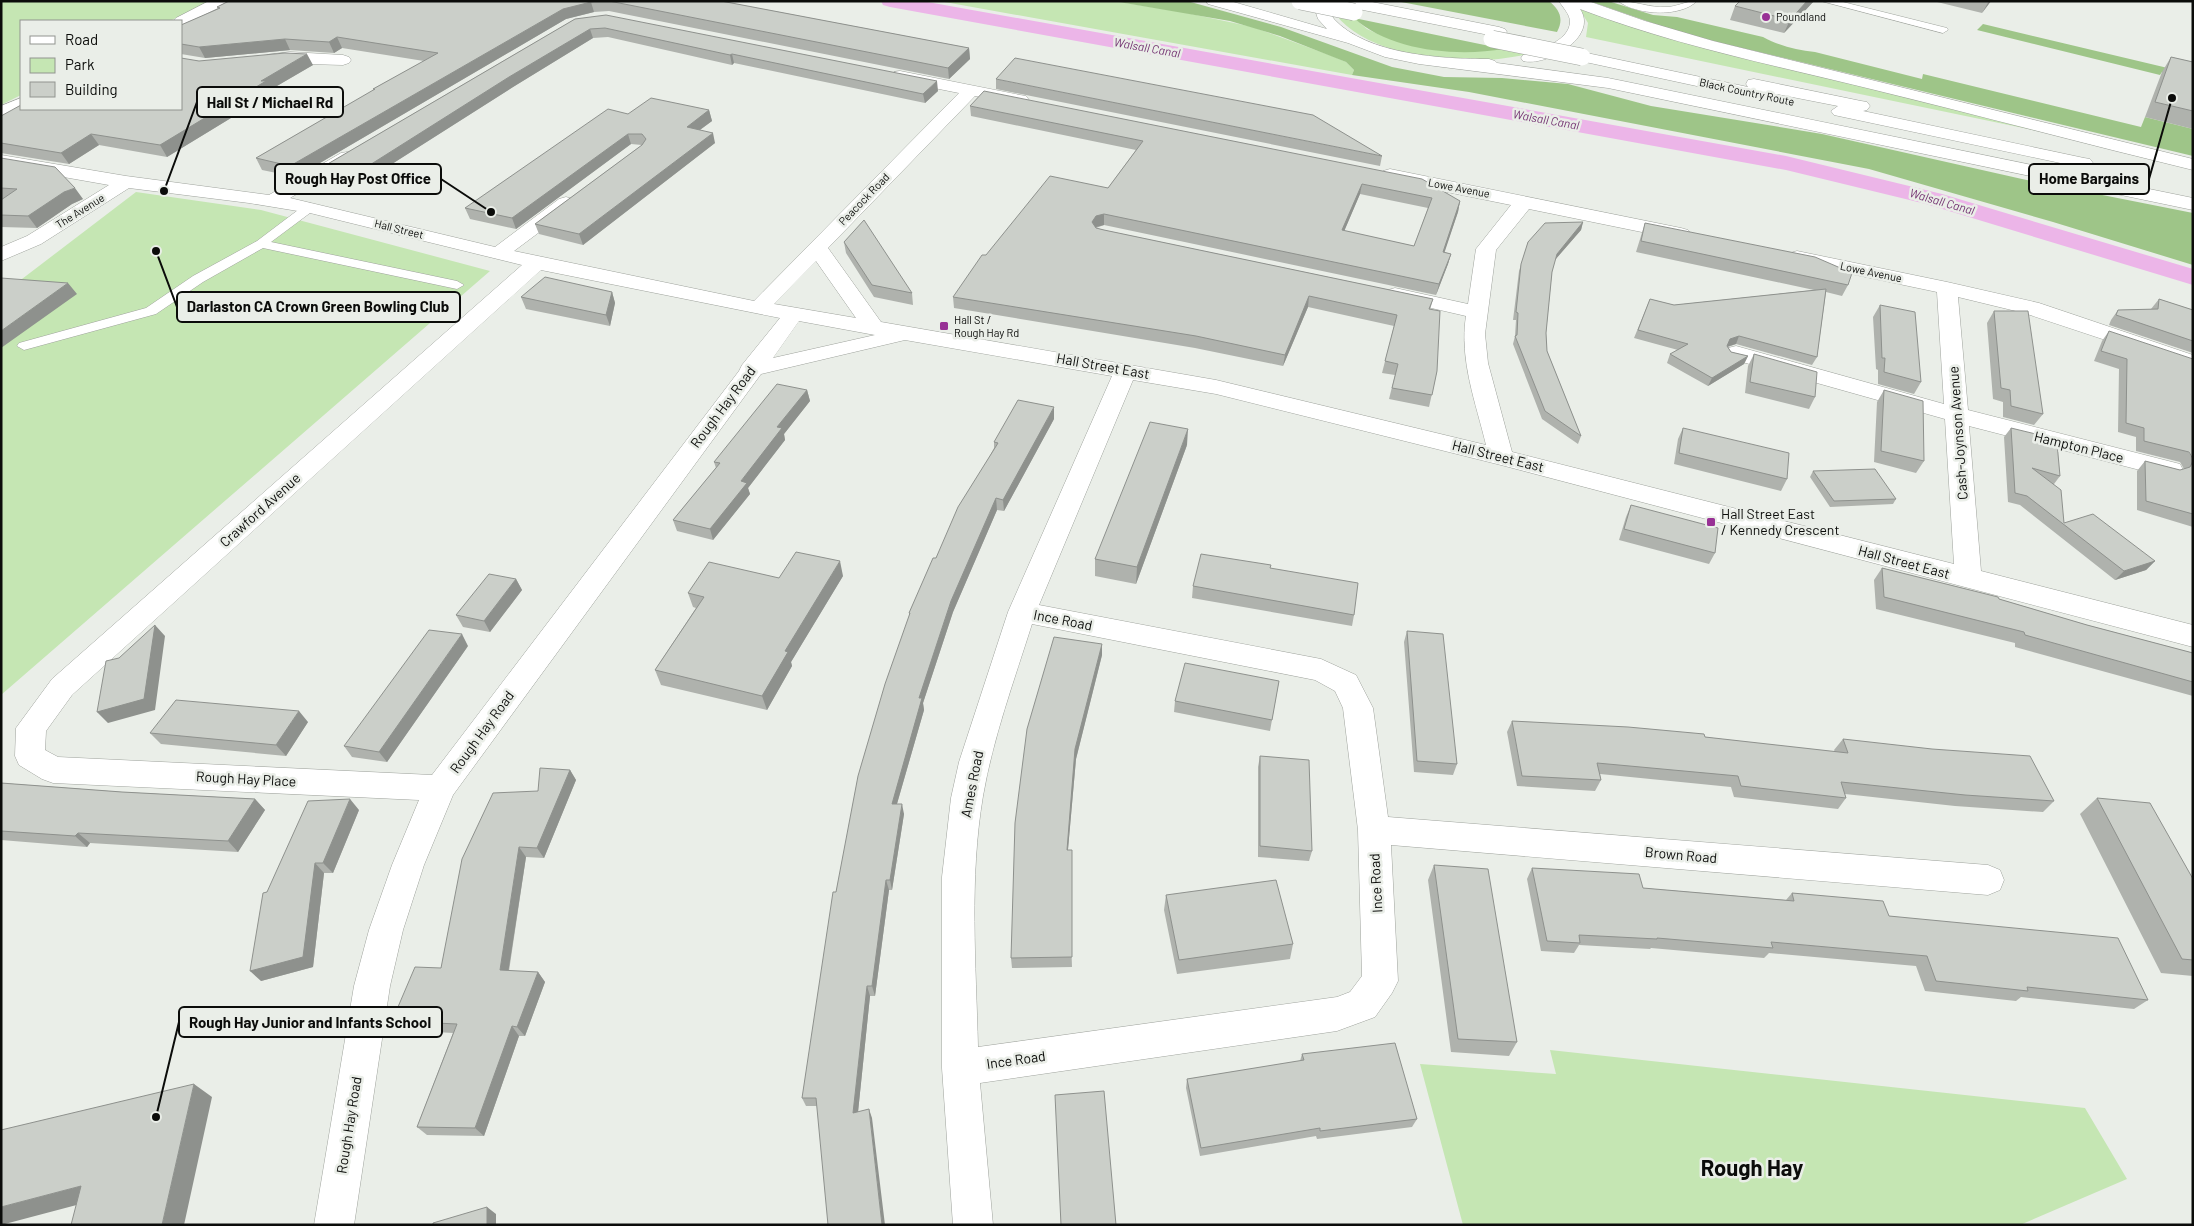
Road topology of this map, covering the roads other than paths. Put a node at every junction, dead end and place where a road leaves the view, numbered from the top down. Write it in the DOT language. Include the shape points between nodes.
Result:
graph roads {
  1 [pos="221,1"];
  2 [pos="1213,1"];
  3 [pos="1300,1"];
  4 [pos="1319,1"];
  5 [pos="1566,1"];
  6 [pos="1574,1"];
  7 [pos="1623,1"];
  8 [pos="1692,1"];
  9 [pos="1826,1"];
  10 [pos="1351,6"];
  11 [pos="182,20"];
  12 [pos="1944,30"];
  13 [pos="1364,45"];
  14 [pos="1585,54"];
  15 [pos="262,59"];
  16 [pos="344,60"];
  17 [pos="1471,64"];
  18 [pos="883,72"];
  19 [pos="971,90"];
  20 [pos="20,104"];
  21 [pos="1039,104"];
  22 [pos="1,113"];
  23 [pos="358,150"];
  24 [pos="1,160"];
  25 [pos="2193,165"];
  26 [pos="1369,170"];
  27 [pos="2193,176"];
  28 [pos="126,182"];
  29 [pos="2193,187"];
  30 [pos="584,190"];
  31 [pos="273,200"];
  32 [pos="1524,202"];
  33 [pos="2193,204"];
  34 [pos="310,208"];
  35 [pos="1,237"];
  36 [pos="1697,237"];
  37 [pos="34,240"];
  38 [pos="261,244"];
  39 [pos="817,247"];
  40 [pos="498,254"];
  41 [pos="1784,254"];
  42 [pos="1,255"];
  43 [pos="538,263"];
  44 [pos="457,285"];
  45 [pos="1947,288"];
  46 [pos="1371,289"];
  47 [pos="759,308"];
  48 [pos="1476,312"];
  49 [pos="794,314"];
  50 [pos="873,327"];
  51 [pos="908,333"];
  52 [pos="24,346"];
  53 [pos="1736,353"];
  54 [pos="2193,362"];
  55 [pos="750,370"];
  56 [pos="1126,370"];
  57 [pos="1957,415"];
  58 [pos="1501,456"];
  59 [pos="2171,470"];
  60 [pos="1968,579"];
  61 [pos="1022,612"];
  62 [pos="2193,636"];
  63 [pos="52,770"];
  64 [pos="440,788"];
  65 [pos="1374,830"];
  66 [pos="1988,880"];
  67 [pos="960,1068"];
  68 [pos="334,1225"];
  69 [pos="973,1225"];
  1 -- 11 [label="main road"];
  2 -- 13 [label="main road"];
  3 -- 10 [label="main road, Black Country Route, bridge"];
  4 -- 13 [label="main road" via="1328,21"];
  5 -- 17 [label="main road" via="1574,10 1577,24 1572,36 1562,45 1523,60"];
  6 -- 25 [label="main road" via="1660,30 1750,54"];
  7 -- 8 [label="lane" via="1668,11 1683,8"];
  9 -- 12 [label="lane"];
  10 -- 14 [label="main road, Black Country Route, bridge"];
  13 -- 17 [label="main road" via="1416,60"];
  14 -- 27 [label="main road, Black Country Route"];
  14 -- 29 [label="main road, Black Country Route"];
  15 -- 16 [label="main road"];
  17 -- 33 [label="main road" via="1608,83"];
  18 -- 19 [label="main road"];
  19 -- 21 [label="main road"];
  19 -- 39 [label="main road, Peacock Road"];
  20 -- 22 [label="main road"];
  23 -- 31 [label="main road"];
  24 -- 28 [label="main road, Hall Street"];
  26 -- 32 [label="main road, Lowe Avenue"];
  28 -- 31 [label="main road, Hall Street"];
  28 -- 37 [label="main road, The Avenue"];
  30 -- 40 [label="main road"];
  31 -- 34 [label="main road, Hall Street"];
  32 -- 36 [label="main road, Lowe Avenue"];
  32 -- 48 [label="main road" via="1486,249"];
  34 -- 38 [label="lane"];
  34 -- 40 [label="main road, Hall Street"];
  35 -- 37 [label="main road"];
  37 -- 42 [label="main road, The Avenue"];
  38 -- 44 [label="lane"];
  38 -- 52 [label="lane" via="144,314"];
  39 -- 47 [label="main road, Peacock Road"];
  39 -- 50 [label="main road"];
  40 -- 43 [label="main road, Hall Street"];
  41 -- 45 [label="main road, Lowe Avenue"];
  43 -- 47 [label="main road, Hall Street"];
  43 -- 63 [label="main road, Crawford Avenue" via="62,687 31,728 30,756"];
  45 -- 54 [label="main road, Lowe Avenue" via="2031,308"];
  45 -- 57 [label="main road, Cash-Joynson Avenue"];
  46 -- 48 [label="main road"];
  47 -- 49 [label="main road, Hall Street"];
  48 -- 58 [label="main road" via="1477,363"];
  49 -- 50 [label="main road, Hall Street East"];
  49 -- 55 [label="main road, Rough Hay Road"];
  50 -- 51 [label="main road, Hall Street East"];
  51 -- 55 [label="main road"];
  51 -- 56 [label="main road, Hall Street East"];
  53 -- 57 [label="main road, Hampton Place"];
  55 -- 64 [label="main road, Rough Hay Road"];
  56 -- 58 [label="main road, Hall Street East" via="1216,386"];
  56 -- 61 [label="main road, Ames Road"];
  57 -- 59 [label="main road, Hampton Place"];
  57 -- 60 [label="main road, Cash-Joynson Avenue"];
  58 -- 60 [label="main road, Hall Street East"];
  60 -- 62 [label="main road, Hall Street East"];
  61 -- 65 [label="main road, Ince Road" via="1320,670 1346,683 1358,708"];
  61 -- 67 [label="main road, Ames Road" via="974,762 967,798 958,877"];
  63 -- 64 [label="main road, Rough Hay Place"];
  64 -- 68 [label="main road, Rough Hay Road" via="405,874 372,986"];
  65 -- 66 [label="main road, Brown Road"];
  65 -- 67 [label="main road, Ince Road" via="1380,982 1362,1005 1337,1014"];
  67 -- 69 [label="main road, Ames Road"];
}
